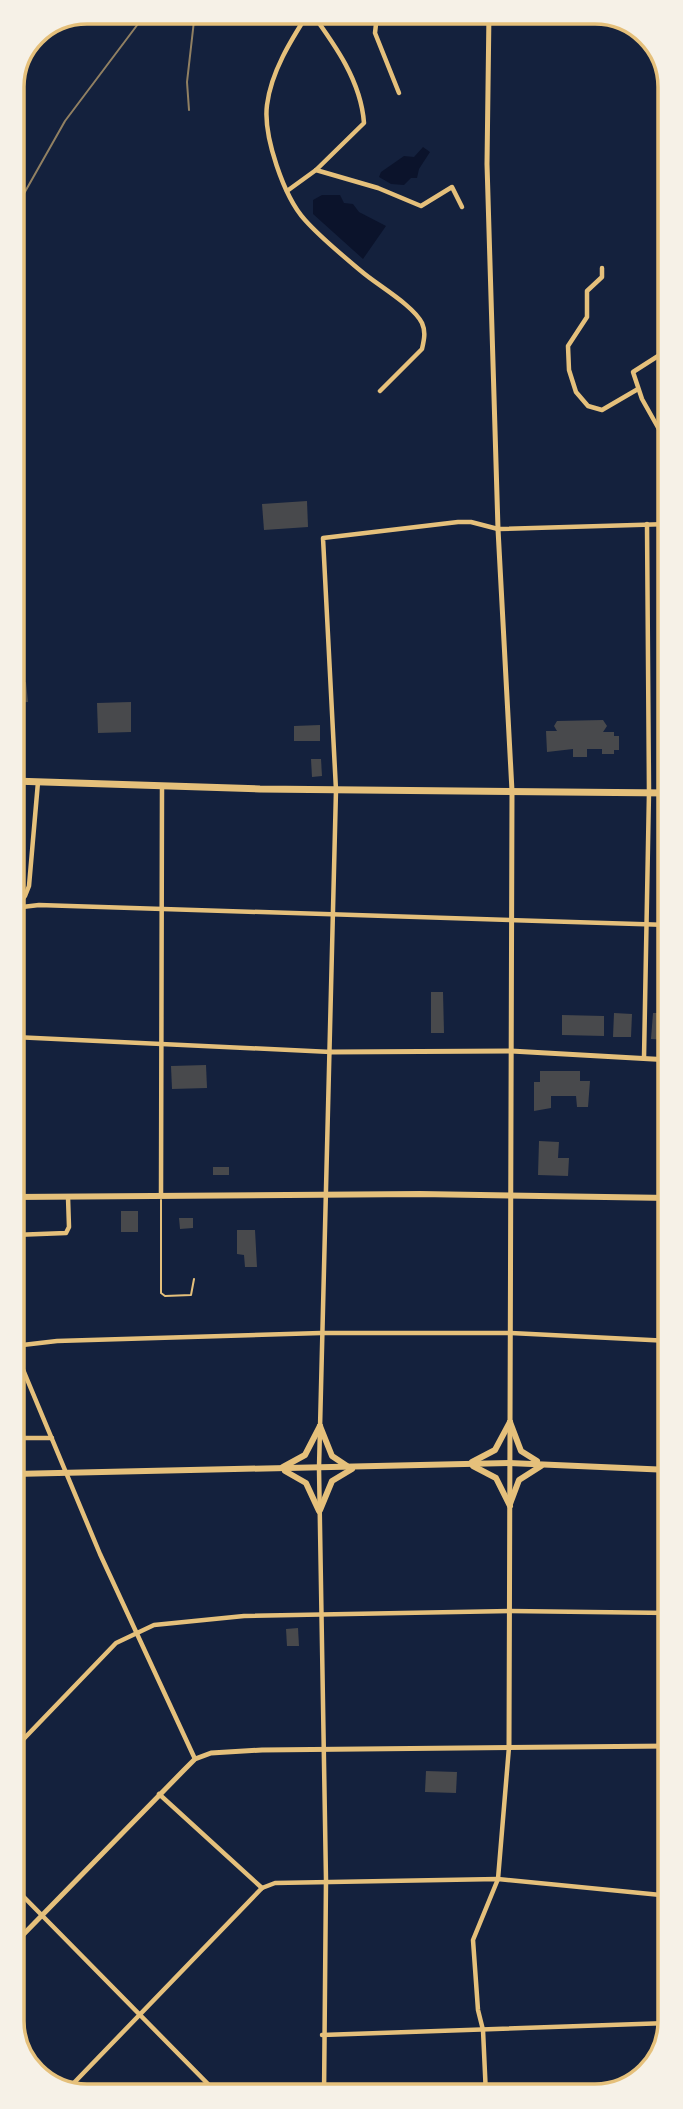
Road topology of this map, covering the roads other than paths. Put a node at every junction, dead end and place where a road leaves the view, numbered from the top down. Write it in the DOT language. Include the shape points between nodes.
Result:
graph roads {
  1 [pos="302,24"];
  2 [pos="320,24"];
  3 [pos="376,25"];
  4 [pos="489,25"];
  5 [pos="399,93"];
  6 [pos="316,170"];
  7 [pos="287,191"];
  8 [pos="462,207"];
  9 [pos="602,268"];
  10 [pos="658,356"];
  11 [pos="638,389"];
  12 [pos="380,391"];
  13 [pos="658,426"];
  14 [pos="647,524"];
  15 [pos="658,524"];
  16 [pos="498,529"];
  17 [pos="24,781"];
  18 [pos="38,782"];
  19 [pos="162,786"];
  20 [pos="336,790"];
  21 [pos="512,791"];
  22 [pos="649,792"];
  23 [pos="658,792"];
  24 [pos="24,897"];
  25 [pos="24,907"];
  26 [pos="161,910"];
  27 [pos="334,915"];
  28 [pos="512,921"];
  29 [pos="647,925"];
  30 [pos="658,925"];
  31 [pos="24,1038"];
  32 [pos="161,1044"];
  33 [pos="511,1051"];
  34 [pos="331,1052"];
  35 [pos="645,1058"];
  36 [pos="658,1059"];
  37 [pos="327,1194"];
  38 [pos="161,1195"];
  39 [pos="511,1195"];
  40 [pos="68,1196"];
  41 [pos="24,1197"];
  42 [pos="658,1198"];
  43 [pos="24,1235"];
  44 [pos="194,1279"];
  45 [pos="321,1333"];
  46 [pos="511,1333"];
  47 [pos="658,1340"];
  48 [pos="24,1346"];
  49 [pos="24,1371"];
  50 [pos="510,1422"];
  51 [pos="320,1426"];
  52 [pos="24,1438"];
  53 [pos="52,1438"];
  54 [pos="509,1463"];
  55 [pos="467,1464"];
  56 [pos="546,1464"];
  57 [pos="357,1467"];
  58 [pos="319,1468"];
  59 [pos="276,1469"];
  60 [pos="658,1469"];
  61 [pos="67,1473"];
  62 [pos="24,1474"];
  63 [pos="510,1506"];
  64 [pos="319,1511"];
  65 [pos="510,1611"];
  66 [pos="658,1613"];
  67 [pos="320,1614"];
  68 [pos="135,1633"];
  69 [pos="24,1739"];
  70 [pos="658,1746"];
  71 [pos="509,1747"];
  72 [pos="325,1749"];
  73 [pos="195,1759"];
  74 [pos="159,1794"];
  75 [pos="498,1879"];
  76 [pos="326,1880"];
  77 [pos="262,1888"];
  78 [pos="658,1894"];
  79 [pos="24,1897"];
  80 [pos="42,1915"];
  81 [pos="24,1934"];
  82 [pos="140,2015"];
  83 [pos="658,2023"];
  84 [pos="483,2030"];
  85 [pos="322,2035"];
  86 [pos="74,2083"];
  87 [pos="208,2084"];
  88 [pos="324,2084"];
  89 [pos="485,2084"];
  1 -- 7 [label="street" via="285,52 267,104 270,141"];
  2 -- 6 [label="street" via="337,47 355,85 364,120 360,130"];
  3 -- 5 [label="street" via="375,33"];
  4 -- 16 [label="street" via="487,164"];
  6 -- 7 [label="street"];
  6 -- 8 [label="street" via="421,206 452,187"];
  7 -- 12 [label="street" via="304,220 423,326 422,349"];
  9 -- 11 [label="street" via="602,277 587,291 587,317 568,346 569,370 576,392 594,410"];
  10 -- 11 [label="street" via="634,372"];
  11 -- 13 [label="street"];
  14 -- 15 [label="street"];
  14 -- 16 [label="street"];
  14 -- 22 [label="street"];
  16 -- 20 [label="street" via="458,522 323,538"];
  16 -- 21 [label="street"];
  17 -- 18 [label="main road"];
  18 -- 19 [label="main road"];
  18 -- 24 [label="street" via="29,886"];
  19 -- 20 [label="main road"];
  19 -- 26 [label="street"];
  20 -- 21 [label="main road"];
  20 -- 27 [label="street"];
  21 -- 22 [label="main road"];
  21 -- 28 [label="street"];
  22 -- 23 [label="main road"];
  22 -- 29 [label="street"];
  25 -- 26 [label="street"];
  26 -- 27 [label="street"];
  26 -- 32 [label="street"];
  27 -- 28 [label="street"];
  27 -- 34 [label="street"];
  28 -- 29 [label="street"];
  28 -- 33 [label="street"];
  29 -- 30 [label="street"];
  29 -- 35 [label="street"];
  31 -- 32 [label="street"];
  32 -- 34 [label="street"];
  32 -- 38 [label="street"];
  33 -- 34 [label="street"];
  33 -- 35 [label="street"];
  33 -- 39 [label="street"];
  34 -- 37 [label="street"];
  35 -- 36 [label="street"];
  37 -- 38 [label="main road"];
  37 -- 39 [label="main road"];
  37 -- 45 [label="street"];
  38 -- 40 [label="main road"];
  38 -- 44 [label="lane" via="162,1293 191,1295"];
  39 -- 42 [label="main road"];
  39 -- 46 [label="street"];
  40 -- 41 [label="main road"];
  40 -- 43 [label="street" via="66,1233"];
  45 -- 46 [label="street"];
  45 -- 48 [label="street"];
  45 -- 51 [label="street"];
  46 -- 47 [label="street"];
  46 -- 50 [label="street"];
  49 -- 53 [label="street"];
  50 -- 54 [label="street"];
  50 -- 55 [label="main road" via="495,1450"];
  50 -- 56 [label="main road" via="523,1453"];
  51 -- 57 [label="main road" via="333,1458"];
  51 -- 58 [label="street"];
  51 -- 59 [label="main road" via="305,1455"];
  52 -- 53 [label="street"];
  53 -- 61 [label="street"];
  54 -- 55 [label="main road"];
  54 -- 56 [label="main road"];
  54 -- 63 [label="street"];
  55 -- 57 [label="main road"];
  55 -- 63 [label="main road" via="494,1476"];
  56 -- 60 [label="main road"];
  56 -- 63 [label="main road" via="522,1476"];
  57 -- 58 [label="main road"];
  57 -- 64 [label="main road" via="332,1481"];
  58 -- 59 [label="main road"];
  58 -- 64 [label="street"];
  59 -- 61 [label="main road"];
  59 -- 64 [label="main road" via="303,1481"];
  61 -- 62 [label="main road"];
  61 -- 68 [label="street"];
  63 -- 65 [label="street"];
  64 -- 67 [label="street"];
  65 -- 66 [label="street"];
  65 -- 67 [label="street"];
  65 -- 71 [label="street"];
  67 -- 68 [label="street" via="170,1622"];
  67 -- 72 [label="street"];
  68 -- 69 [label="street" via="117,1643"];
  68 -- 73 [label="street"];
  70 -- 71 [label="street"];
  71 -- 72 [label="street"];
  71 -- 75 [label="street"];
  72 -- 73 [label="street" via="220,1752"];
  72 -- 76 [label="street"];
  73 -- 74 [label="street"];
  74 -- 77 [label="street"];
  74 -- 80 [label="street"];
  75 -- 76 [label="street"];
  75 -- 78 [label="street"];
  75 -- 84 [label="street" via="473,1940"];
  76 -- 77 [label="street" via="275,1882"];
  76 -- 85 [label="street"];
  77 -- 82 [label="street"];
  79 -- 80 [label="street"];
  80 -- 81 [label="street"];
  80 -- 82 [label="street"];
  82 -- 86 [label="street"];
  82 -- 87 [label="street"];
  83 -- 84 [label="street"];
  84 -- 85 [label="street"];
  84 -- 89 [label="street"];
  85 -- 88 [label="street"];
}
